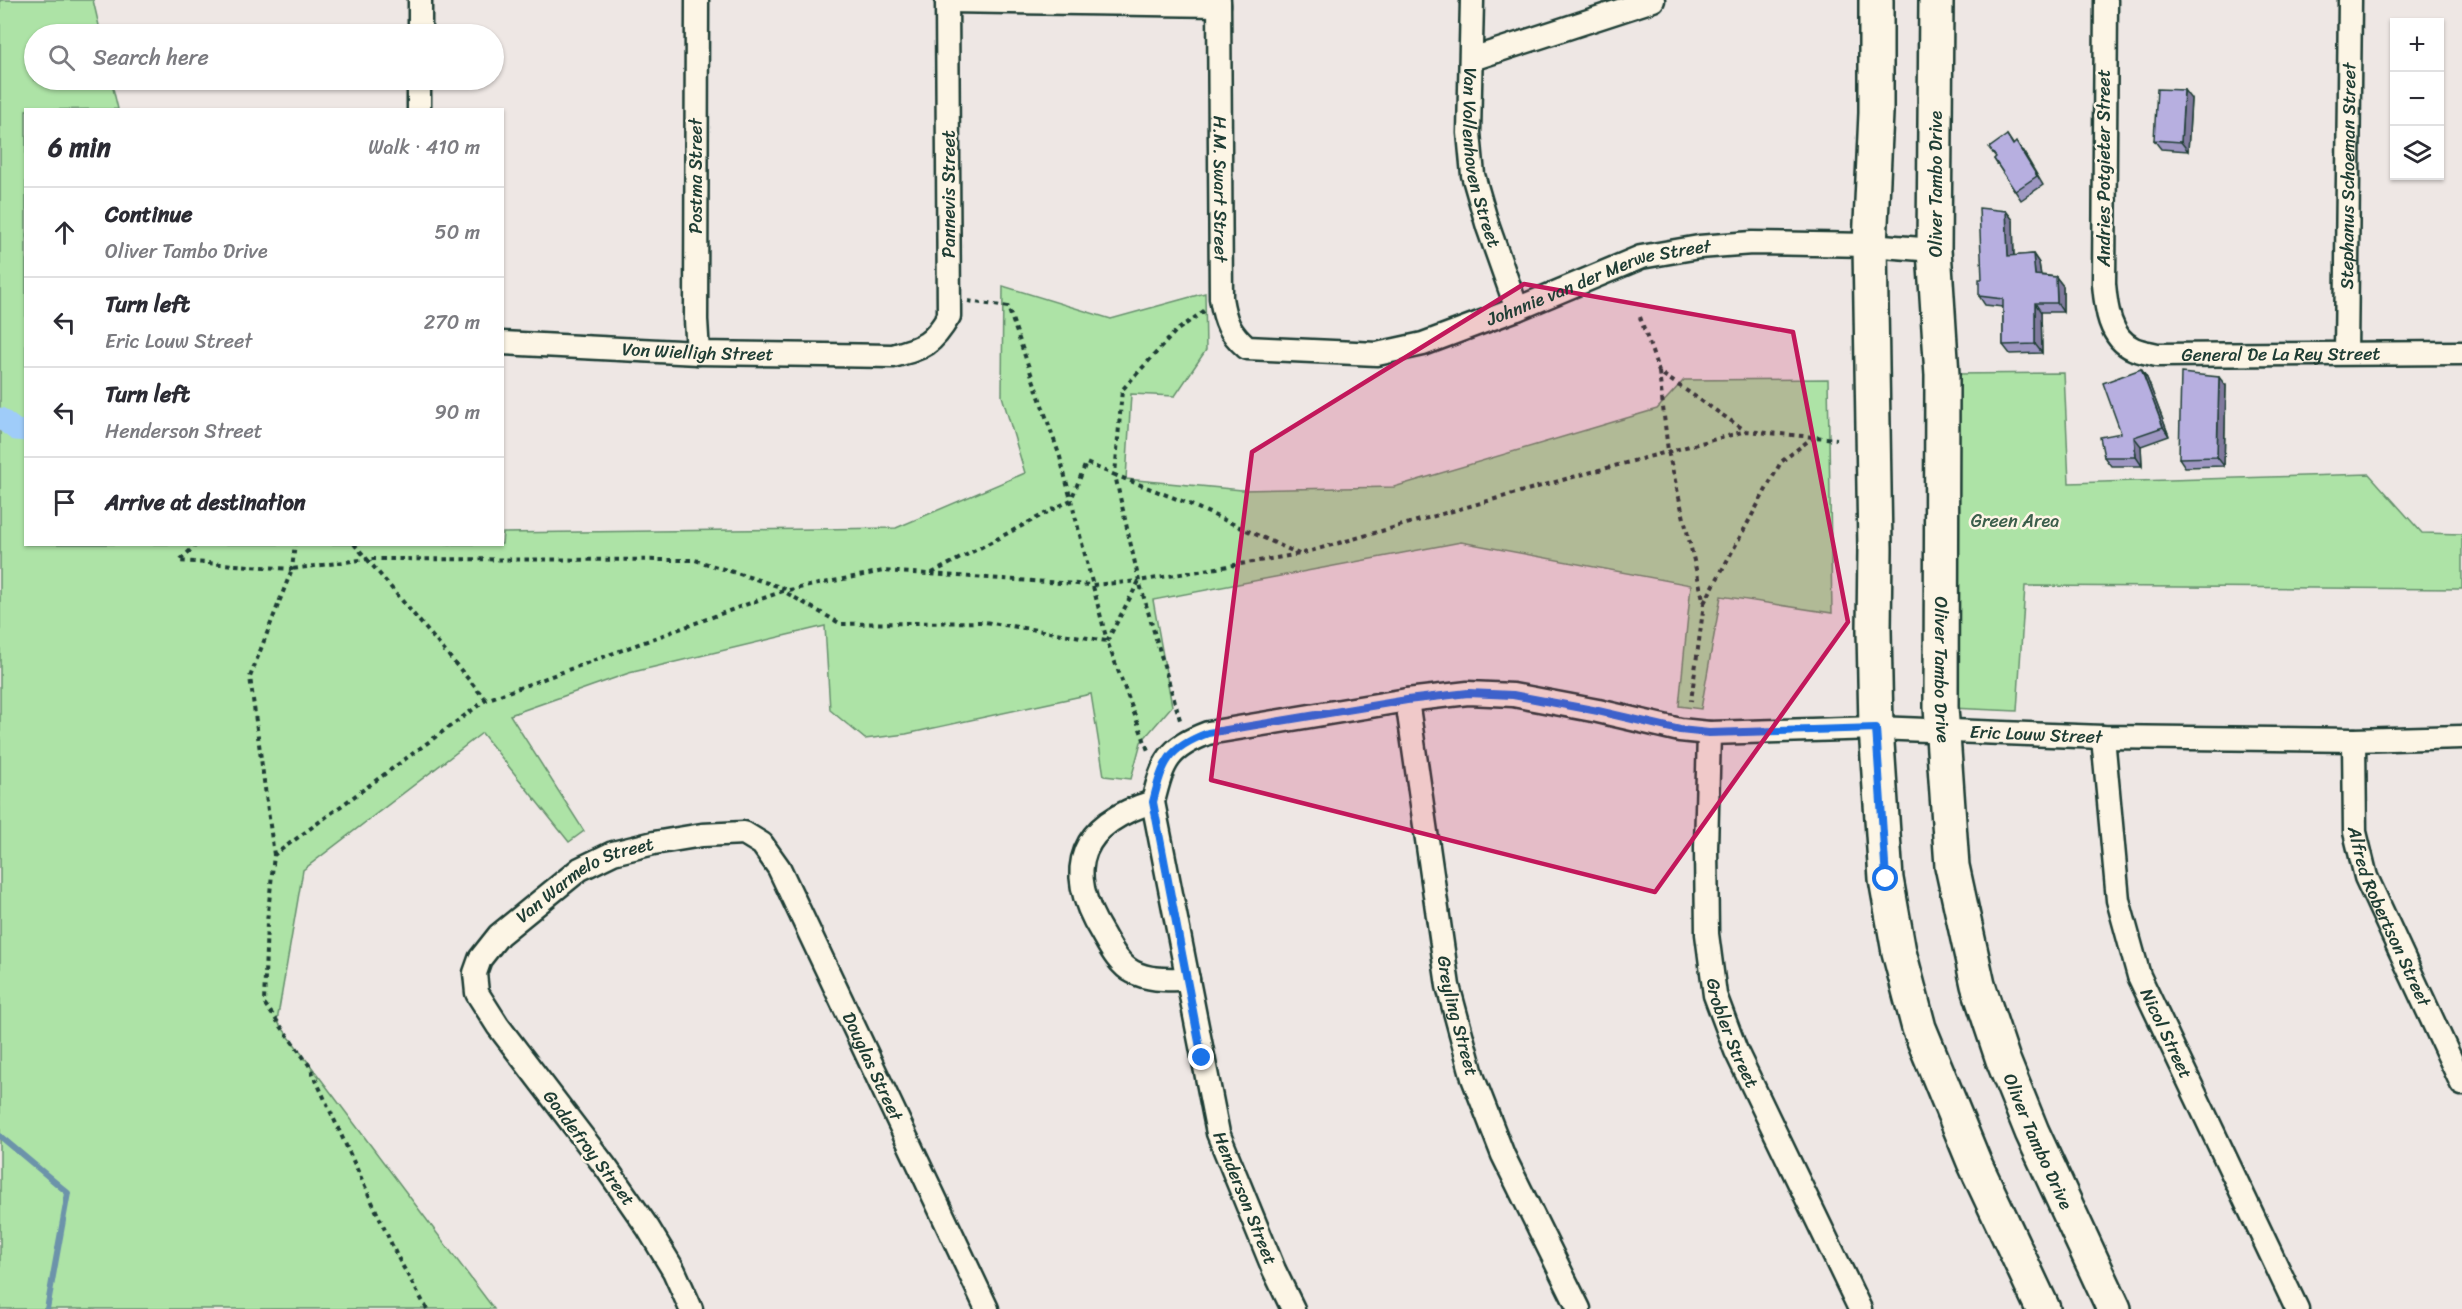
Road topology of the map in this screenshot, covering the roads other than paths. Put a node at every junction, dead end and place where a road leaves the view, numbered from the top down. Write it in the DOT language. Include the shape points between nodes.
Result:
graph roads {
  1 [pos="420,0"];
  2 [pos="697,0"];
  3 [pos="947,0"];
  4 [pos="1472,0"];
  5 [pos="1653,0"];
  6 [pos="1876,0"];
  7 [pos="1936,0"];
  8 [pos="2106,0"];
  9 [pos="2350,0"];
  10 [pos="1219,3"];
  11 [pos="420,24"];
  12 [pos="1472,59"];
  13 [pos="420,90"];
  14 [pos="419,108"];
  15 [pos="1870,245"];
  16 [pos="1934,249"];
  17 [pos="1516,309"];
  18 [pos="2116,333"];
  19 [pos="504,343"];
  20 [pos="1267,350"];
  21 [pos="698,352"];
  22 [pos="2346,353"];
  23 [pos="893,356"];
  24 [pos="2459,358"];
  25 [pos="1407,700"];
  26 [pos="1876,728"];
  27 [pos="1942,732"];
  28 [pos="1709,733"];
  29 [pos="2103,737"];
  30 [pos="2462,737"];
  31 [pos="2354,740"];
  32 [pos="1156,791"];
  33 [pos="744,834"];
  34 [pos="1188,979"];
  35 [pos="477,993"];
  36 [pos="2462,1084"];
  37 [pos="691,1309"];
  38 [pos="987,1309"];
  39 [pos="1293,1309"];
  40 [pos="1580,1309"];
  41 [pos="1860,1309"];
  42 [pos="2043,1309"];
  43 [pos="2114,1309"];
  44 [pos="2297,1309"];
  1 -- 11 [label="street"];
  2 -- 21 [label="street, Postma Street"];
  3 -- 10 [label="street"];
  3 -- 23 [label="street, Pannevis Street" via="950,316 936,338 919,349"];
  4 -- 12 [label="street, Van Vollenhoven Street"];
  5 -- 12 [label="street"];
  6 -- 15 [label="street"];
  7 -- 16 [label="street, Oliver Tambo Drive"];
  8 -- 18 [label="street, Andries Potgieter Street" via="2104,284 2106,312"];
  9 -- 22 [label="street, Stephanus Schoeman Street"];
  10 -- 20 [label="street, H.M. Swart Street" via="1221,298 1224,318 1233,335 1247,348"];
  12 -- 17 [label="street, Van Vollenhoven Street" via="1469,133 1473,175"];
  13 -- 14 [label="street"];
  15 -- 16 [label="street, Johnnie van der Merwe Street"];
  15 -- 17 [label="street, Johnnie van der Merwe Street" via="1752,243 1641,257"];
  15 -- 26 [label="street"];
  16 -- 27 [label="street, Oliver Tambo Drive" via="1942,375"];
  17 -- 20 [label="street, Johnnie van der Merwe Street" via="1423,344 1377,354"];
  18 -- 22 [label="street, General De La Rey Street" via="2132,348 2157,355"];
  19 -- 21 [label="street, Von Wielligh Street"];
  21 -- 23 [label="street, Von Wielligh Street"];
  22 -- 24 [label="street, General De La Rey Street"];
  25 -- 28 [label="street, Eric Louw Street" via="1468,693 1513,695"];
  25 -- 32 [label="street, Eric Louw Street" via="1208,733 1186,741 1167,759"];
  25 -- 40 [label="street, Greyling Street" via="1448,986 1473,1078 1503,1155"];
  26 -- 27 [label="street, Eric Louw Street"];
  26 -- 28 [label="street, Eric Louw Street"];
  26 -- 42 [label="street" via="1886,879 1899,952 1919,1028 1974,1162"];
  27 -- 29 [label="street, Eric Louw Street"];
  27 -- 43 [label="street, Oliver Tambo Drive" via="1952,866 1978,985 2032,1132"];
  28 -- 41 [label="street, Grobler Street" via="1707,934 1715,995 1736,1051"];
  29 -- 31 [label="street, Eric Louw Street"];
  29 -- 44 [label="street, Nicol Street" via="2118,900 2139,976"];
  30 -- 31 [label="street, Eric Louw Street"];
  31 -- 36 [label="street, Alfred Robertson Street" via="2355,832 2366,877"];
  32 -- 34 [label="street, Henderson Street"];
  32 -- 34 [label="street" via="1094,837 1081,860 1083,888 1097,925 1115,954 1132,971 1149,978"];
  33 -- 35 [label="street, Van Warmelo Street" via="654,843 614,853 580,869 499,935 480,959 475,973"];
  33 -- 38 [label="street, Douglas Street" via="762,844 779,867"];
  34 -- 39 [label="street, Henderson Street" via="1218,1133"];
  35 -- 37 [label="street, Goddefroy Street" via="648,1228"];
}
